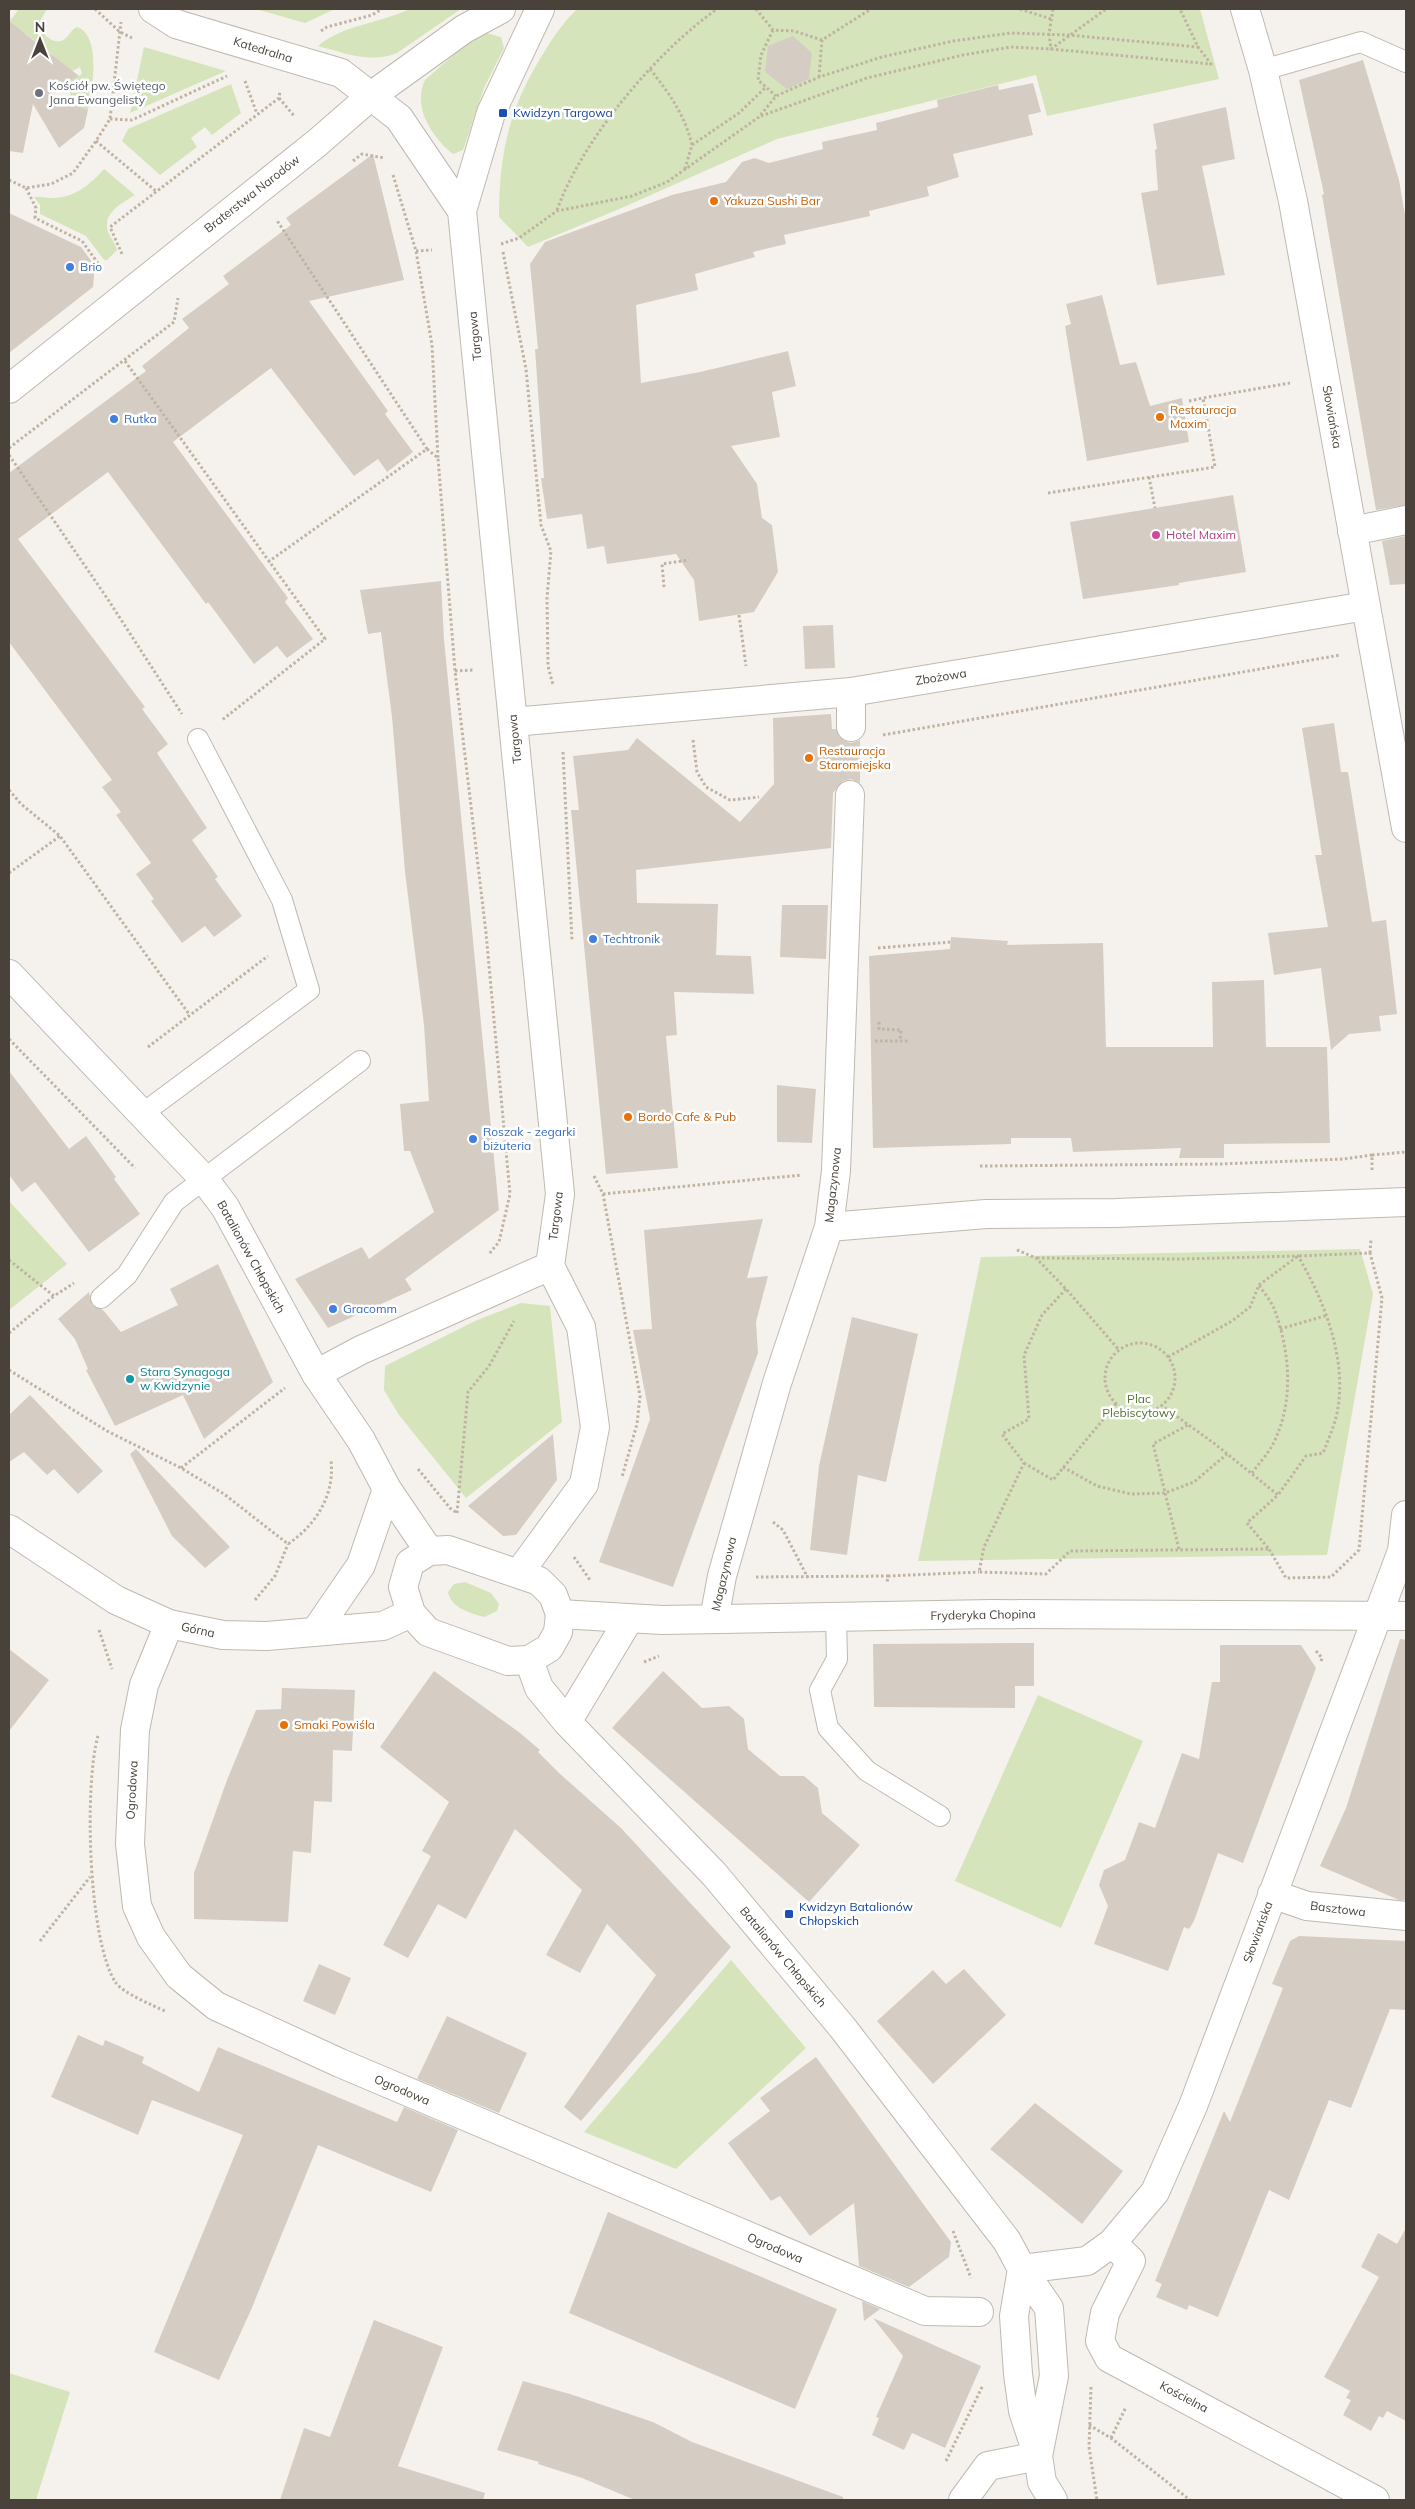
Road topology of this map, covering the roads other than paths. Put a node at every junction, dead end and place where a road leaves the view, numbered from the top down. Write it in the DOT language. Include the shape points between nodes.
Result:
graph roads {
  1 [pos="153,9"];
  2 [pos="501,9"];
  3 [pos="540,9"];
  4 [pos="1245,9"];
  5 [pos="1406,62"];
  6 [pos="1263,70"];
  7 [pos="371,96"];
  8 [pos="462,211"];
  9 [pos="9,389"];
  10 [pos="1406,520"];
  11 [pos="1352,530"];
  12 [pos="1366,606"];
  13 [pos="851,692"];
  14 [pos="513,722"];
  15 [pos="851,727"];
  16 [pos="198,738"];
  17 [pos="850,795"];
  18 [pos="1406,828"];
  19 [pos="9,974"];
  20 [pos="360,1061"];
  21 [pos="142,1114"];
  22 [pos="204,1179"];
  23 [pos="1406,1202"];
  24 [pos="829,1228"];
  25 [pos="550,1266"];
  26 [pos="101,1298"];
  27 [pos="316,1374"];
  28 [pos="387,1489"];
  29 [pos="1406,1515"];
  30 [pos="9,1529"];
  31 [pos="429,1551"];
  32 [pos="519,1573"];
  33 [pos="411,1613"];
  34 [pos="560,1614"];
  35 [pos="1378,1615"];
  36 [pos="1406,1616"];
  37 [pos="836,1617"];
  38 [pos="629,1619"];
  39 [pos="714,1619"];
  40 [pos="169,1624"];
  41 [pos="315,1632"];
  42 [pos="529,1660"];
  43 [pos="567,1722"];
  44 [pos="940,1816"];
  45 [pos="1272,1894"];
  46 [pos="1406,1916"];
  47 [pos="1112,2243"];
  48 [pos="1022,2269"];
  49 [pos="979,2312"];
  50 [pos="1038,2456"];
  51 [pos="963,2500"];
  52 [pos="1053,2500"];
  53 [pos="1375,2500"];
  1 -- 7 [label="street, Katedralna" via="176,24 341,73"];
  2 -- 7 [label="street, Braterstwa Narodów" via="464,28"];
  3 -- 8 [label="street, Targowa" via="491,113"];
  4 -- 6 [label="street, Słowiańska"];
  5 -- 6 [label="lane" via="1361,42"];
  6 -- 11 [label="street, Słowiańska" via="1293,201"];
  7 -- 8 [label="street, Targowa" via="399,118"];
  7 -- 9 [label="street, Braterstwa Narodów" via="317,143"];
  8 -- 14 [label="street, Targowa"];
  10 -- 11 [label="street"];
  11 -- 12 [label="street, Słowiańska"];
  12 -- 13 [label="street, Zbożowa"];
  12 -- 18 [label="street, Słowiańska"];
  13 -- 14 [label="street, Zbożowa"];
  13 -- 15 [label="street"];
  14 -- 25 [label="street, Targowa" via="560,1194"];
  16 -- 21 [label="lane" via="282,900 309,990"];
  17 -- 24 [label="street, Magazynowa" via="836,1171"];
  19 -- 21 [label="street, Batalionów Chłopskich"];
  20 -- 22 [label="lane"];
  21 -- 22 [label="street, Batalionów Chłopskich"];
  22 -- 26 [label="lane" via="174,1202 128,1275"];
  22 -- 27 [label="street, Batalionów Chłopskich" via="225,1207"];
  23 -- 24 [label="street" via="1116,1213 986,1214"];
  24 -- 39 [label="street, Magazynowa" via="776,1383 722,1576"];
  25 -- 27 [label="street" via="361,1350"];
  25 -- 32 [label="street" via="580,1327 595,1427 584,1484"];
  27 -- 28 [label="street, Batalionów Chłopskich" via="361,1440"];
  28 -- 31 [label="street, Batalionów Chłopskich"];
  28 -- 41 [label="street" via="361,1564"];
  29 -- 35 [label="street, Słowiańska" via="1402,1551"];
  30 -- 40 [label="street, Górna" via="116,1600"];
  31 -- 32 [label="street" via="448,1550"];
  31 -- 33 [label="street" via="410,1563 403,1587"];
  32 -- 34 [label="street" via="539,1582 553,1594"];
  33 -- 41 [label="street, Górna" via="383,1626"];
  33 -- 42 [label="street" via="428,1632 508,1661"];
  34 -- 38 [label="street, Fryderyka Chopina"];
  34 -- 42 [label="street" via="558,1632 549,1648"];
  35 -- 36 [label="street, Fryderyka Chopina"];
  35 -- 37 [label="street, Fryderyka Chopina"];
  35 -- 45 [label="street, Słowiańska"];
  37 -- 39 [label="street, Fryderyka Chopina"];
  37 -- 44 [label="lane" via="837,1659 820,1690 828,1728 867,1771"];
  38 -- 39 [label="street, Fryderyka Chopina"];
  38 -- 43 [label="street"];
  40 -- 41 [label="street, Górna" via="223,1635"];
  40 -- 49 [label="street, Ogrodowa" via="144,1684 135,1730 130,1844 137,1906 151,1937 179,1976 216,2006 340,2063 915,2307 925,2311"];
  42 -- 43 [label="street, Batalionów Chłopskich" via="539,1688"];
  43 -- 48 [label="street, Batalionów Chłopskich" via="714,1874 842,2027 1007,2241"];
  45 -- 46 [label="street, Basztowa" via="1306,1906"];
  45 -- 47 [label="street, Słowiańska" via="1171,2158 1155,2192"];
  47 -- 48 [label="street, Słowiańska" via="1087,2262"];
  47 -- 53 [label="street, Kościelna" via="1131,2262 1105,2313 1100,2341 1109,2358"];
  48 -- 50 [label="street" via="1014,2316 1018,2374 1023,2411"];
  48 -- 50 [label="street, Batalionów Chłopskich" via="1049,2308 1054,2376"];
  50 -- 51 [label="street" via="988,2466"];
  50 -- 52 [label="street" via="1042,2482"];
}
